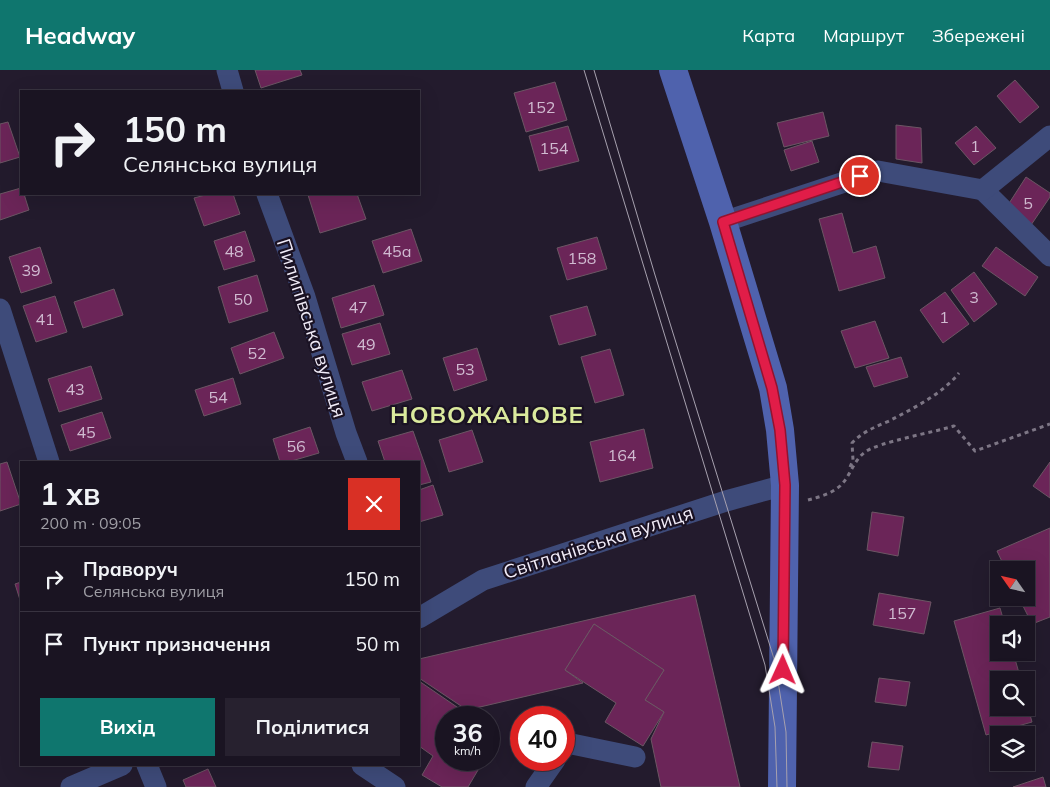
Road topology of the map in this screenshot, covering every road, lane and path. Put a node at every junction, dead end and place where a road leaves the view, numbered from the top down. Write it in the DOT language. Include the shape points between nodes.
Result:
graph roads {
  1 [pos="227,70"];
  2 [pos="673,70"];
  3 [pos="233,90"];
  4 [pos="1050,136"];
  5 [pos="983,190"];
  6 [pos="267,195"];
  7 [pos="723,222"];
  8 [pos="1050,256"];
  9 [pos="0,309"];
  10 [pos="959,372"];
  11 [pos="1050,424"];
  12 [pos="49,461"];
  13 [pos="357,461"];
  14 [pos="849,470"];
  15 [pos="785,496"];
  16 [pos="420,614"];
  17 [pos="575,745"];
  18 [pos="635,757"];
  19 [pos="120,766"];
  20 [pos="146,766"];
  21 [pos="364,766"];
  22 [pos="547,771"];
  23 [pos="71,787"];
  24 [pos="156,787"];
  25 [pos="395,787"];
  26 [pos="536,787"];
  27 [pos="782,787"];
  1 -- 3 [label="street"];
  2 -- 7 [label="street"];
  4 -- 5 [label="street"];
  5 -- 7 [label="street" via="878,171"];
  5 -- 8 [label="street"];
  6 -- 13 [label="street, Пилипівська вулиця" via="305,297"];
  7 -- 15 [label="street" via="772,388 780,430"];
  9 -- 12 [label="street"];
  10 -- 14 [label="path" via="950,384 907,412 860,434 852,443 853,460"];
  11 -- 14 [label="path" via="976,451 954,426 865,452"];
  14 -- 15 [label="path" via="840,486 825,496"];
  15 -- 16 [label="street, Світланівська вулиця" via="726,501 483,580"];
  15 -- 27 [label="street"];
  17 -- 18 [label="street"];
  19 -- 23 [label="street"];
  20 -- 24 [label="street"];
  21 -- 25 [label="street"];
  22 -- 26 [label="street"];
}
